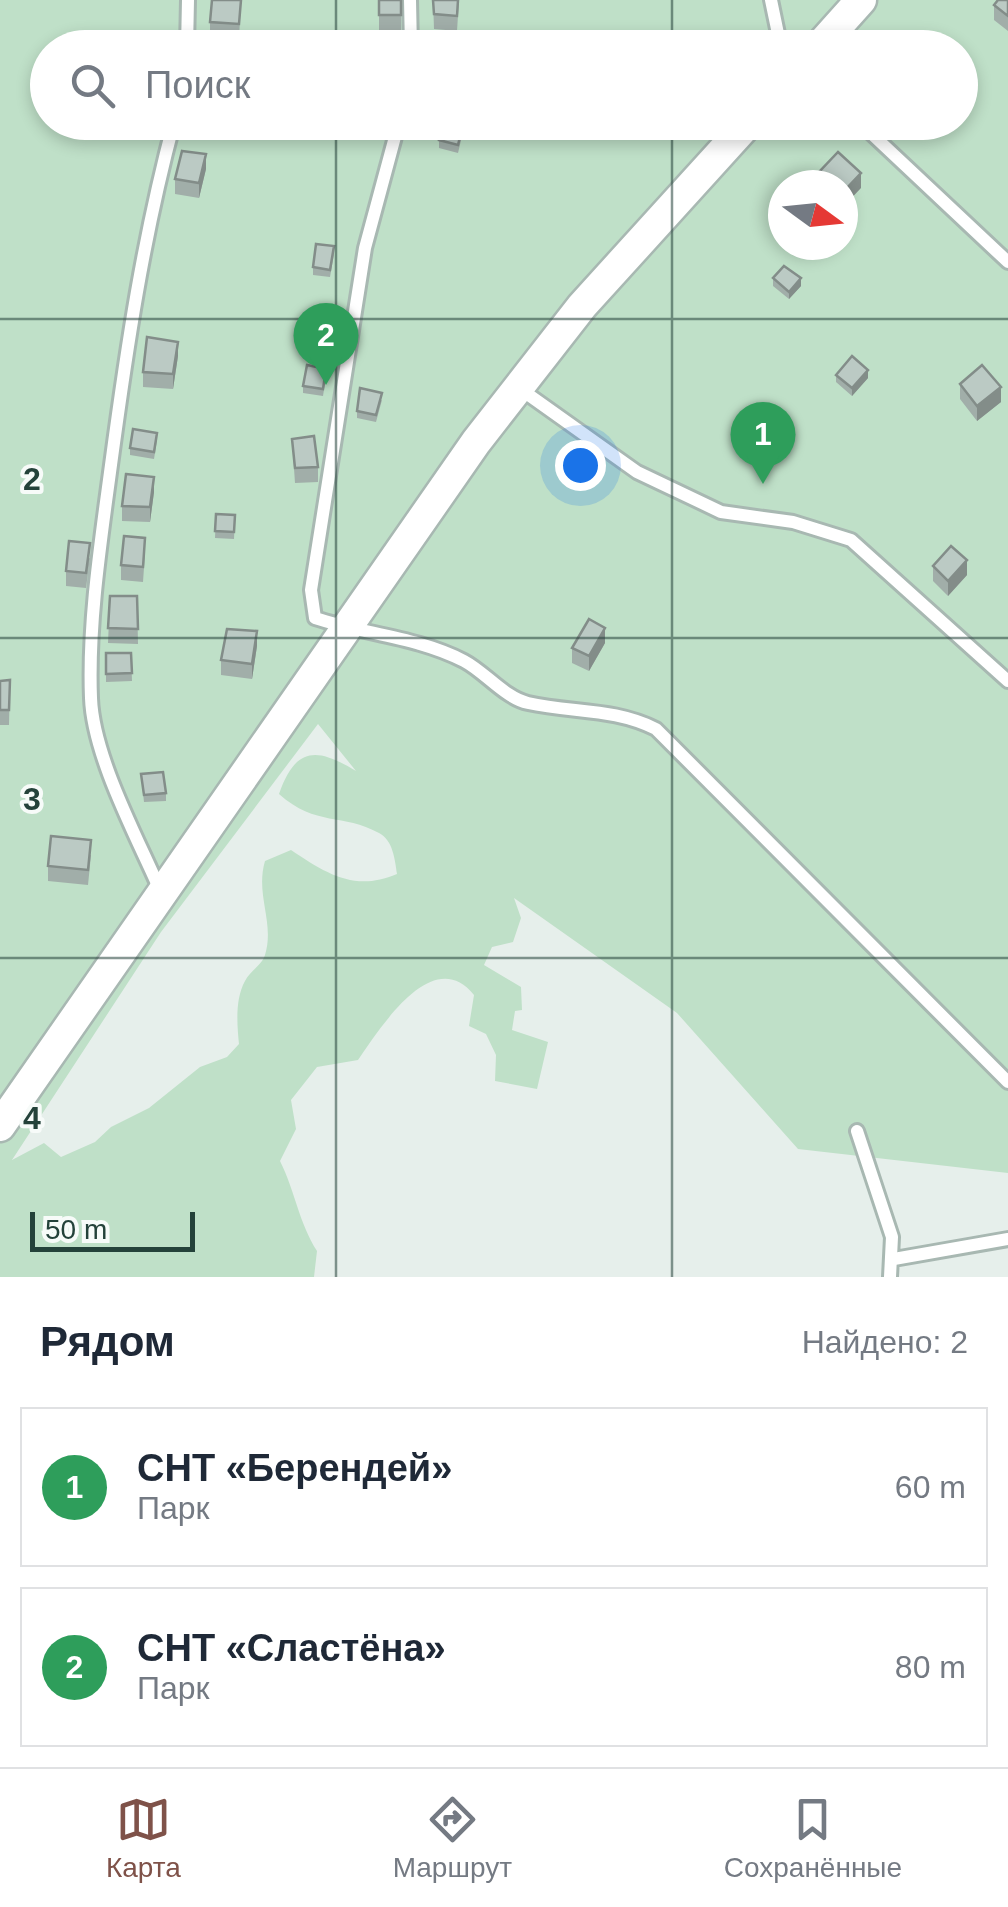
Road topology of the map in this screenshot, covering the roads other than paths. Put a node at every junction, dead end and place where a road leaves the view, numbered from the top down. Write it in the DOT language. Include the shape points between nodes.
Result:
graph roads {
  1 [pos="188,0"];
  2 [pos="410,0"];
  3 [pos="771,0"];
  4 [pos="861,0"];
  5 [pos="188,30"];
  6 [pos="410,30"];
  7 [pos="777,30"];
  8 [pos="834,30"];
  9 [pos="169,140"];
  10 [pos="394,140"];
  11 [pos="733,140"];
  12 [pos="878,140"];
  13 [pos="1008,262"];
  14 [pos="518,388"];
  15 [pos="346,629"];
  16 [pos="1008,681"];
  17 [pos="162,893"];
  18 [pos="1008,1082"];
  19 [pos="0,1126"];
  20 [pos="857,1132"];
  21 [pos="1008,1239"];
  22 [pos="894,1259"];
  23 [pos="890,1277"];
  1 -- 5 [label="lane"];
  2 -- 6 [label="lane"];
  3 -- 7 [label="lane"];
  4 -- 8 [label="street"];
  9 -- 17 [label="lane" via="144,231 125,360 100,543 90,701 130,822"];
  10 -- 15 [label="lane" via="365,248 312,590 314,618"];
  11 -- 14 [label="street" via="582,306"];
  12 -- 13 [label="lane"];
  14 -- 15 [label="street"];
  14 -- 16 [label="lane" via="638,472 722,512 793,522 851,540"];
  15 -- 17 [label="street"];
  15 -- 18 [label="lane" via="463,661 524,703 601,710 656,729"];
  17 -- 19 [label="street"];
  20 -- 22 [label="lane"];
  21 -- 22 [label="lane"];
  22 -- 23 [label="lane"];
}
